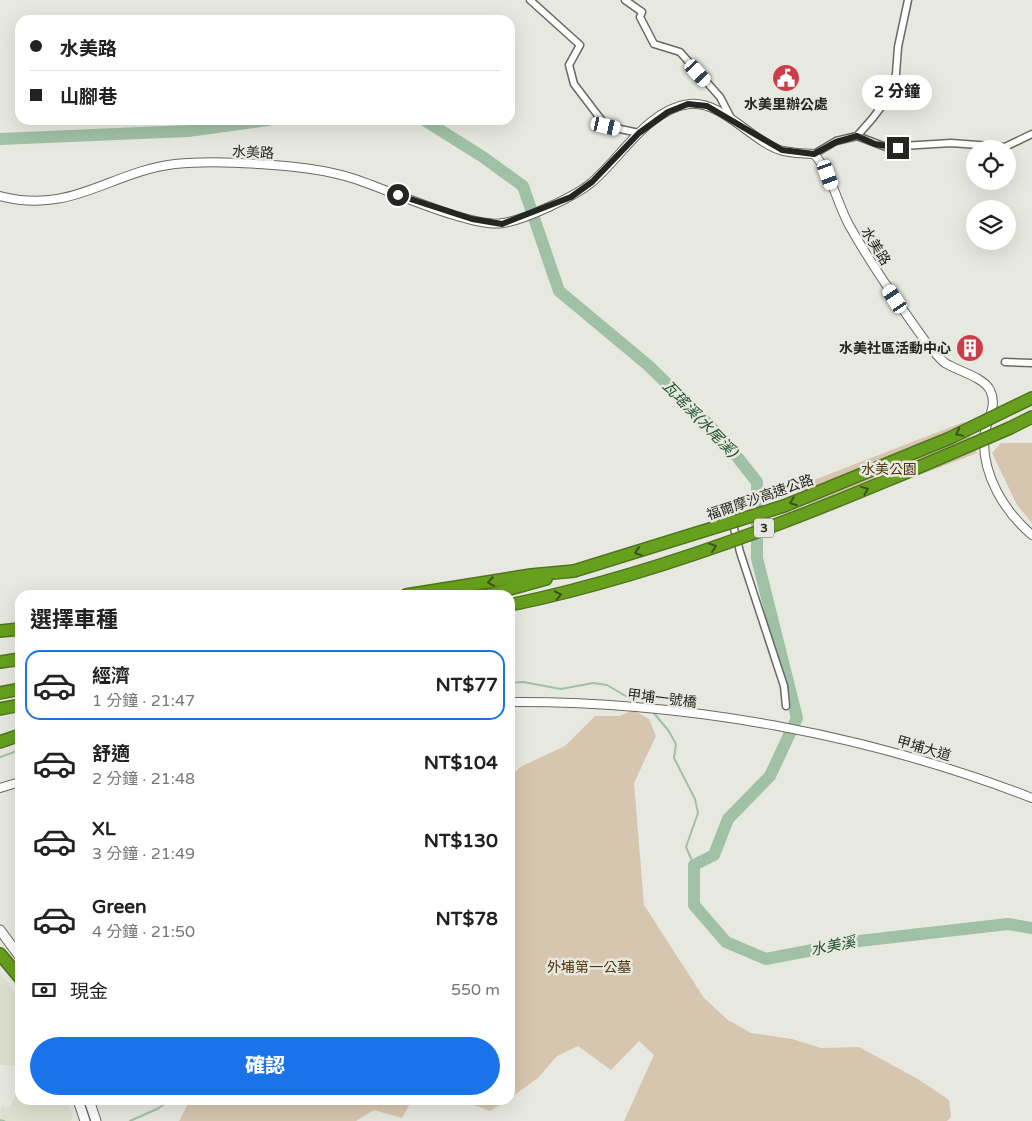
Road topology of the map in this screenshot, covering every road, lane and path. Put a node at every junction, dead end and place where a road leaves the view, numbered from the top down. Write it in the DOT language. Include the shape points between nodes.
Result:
graph roads {
  1 [pos="530,0"];
  2 [pos="625,0"];
  3 [pos="908,0"];
  4 [pos="732,121"];
  5 [pos="639,133"];
  6 [pos="1032,134"];
  7 [pos="857,136"];
  8 [pos="814,154"];
  9 [pos="0,196"];
  10 [pos="1005,362"];
  11 [pos="1032,364"];
  12 [pos="1032,398"];
  13 [pos="1032,417"];
  14 [pos="729,508"];
  15 [pos="1032,535"];
  16 [pos="574,571"];
  17 [pos="437,590"];
  18 [pos="506,590"];
  19 [pos="515,604"];
  20 [pos="15,630"];
  21 [pos="0,631"];
  22 [pos="15,659"];
  23 [pos="0,662"];
  24 [pos="15,690"];
  25 [pos="0,693"];
  26 [pos="515,702"];
  27 [pos="15,706"];
  28 [pos="786,706"];
  29 [pos="0,709"];
  30 [pos="806,733"];
  31 [pos="15,736"];
  32 [pos="0,740"];
  33 [pos="15,784"];
  34 [pos="0,788"];
  35 [pos="1032,798"];
  36 [pos="0,930"];
  37 [pos="0,946"];
  38 [pos="15,950"];
  39 [pos="0,954"];
  40 [pos="15,969"];
  41 [pos="15,971"];
  42 [pos="80,1105"];
  43 [pos="91,1105"];
  44 [pos="85,1121"];
  45 [pos="96,1121"];
  1 -- 5 [label="street" via="580,45 569,65 574,84 591,108 606,126"];
  2 -- 4 [label="street" via="642,12 640,17 654,44 680,52 720,97"];
  3 -- 7 [label="street" via="892,87"];
  4 -- 5 [label="street" via="707,106 688,104 668,112"];
  4 -- 8 [label="street" via="782,150"];
  5 -- 9 [label="street, 水美路" via="592,182 571,197 502,224 446,211 354,179 312,169 260,164 175,164 54,200 36,202"];
  6 -- 7 [label="street" via="1005,147 951,143 886,147"];
  7 -- 8 [label="street" via="836,142"];
  8 -- 15 [label="street, 水美路" via="823,164 848,223 866,254 931,349 942,361 983,382 990,389 994,401 984,437 991,482"];
  10 -- 11 [label="street"];
  12 -- 16 [label="highway, 福爾摩沙高速公路 / 3, one-way, bridge" via="950,438 784,506"];
  19 -- 13 [label="highway, 3, one-way, bridge" via="564,594 714,547 862,492"];
  14 -- 28 [label="street" via="784,686"];
  16 -- 17 [label="highway, one-way"];
  16 -- 18 [label="highway, 福爾摩沙高速公路 / 3"];
  20 -- 21 [label="highway"];
  22 -- 23 [label="highway"];
  24 -- 25 [label="highway"];
  26 -- 30 [label="street, 甲埔一號橋" via="612,705 718,717"];
  27 -- 29 [label="highway"];
  30 -- 35 [label="street, 甲埔大道" via="909,757"];
  31 -- 32 [label="highway"];
  33 -- 34 [label="street"];
  36 -- 38 [label="main road"];
  37 -- 40 [label="main road"];
  39 -- 41 [label="highway"];
  42 -- 44 [label="main road"];
  43 -- 45 [label="main road"];
}
